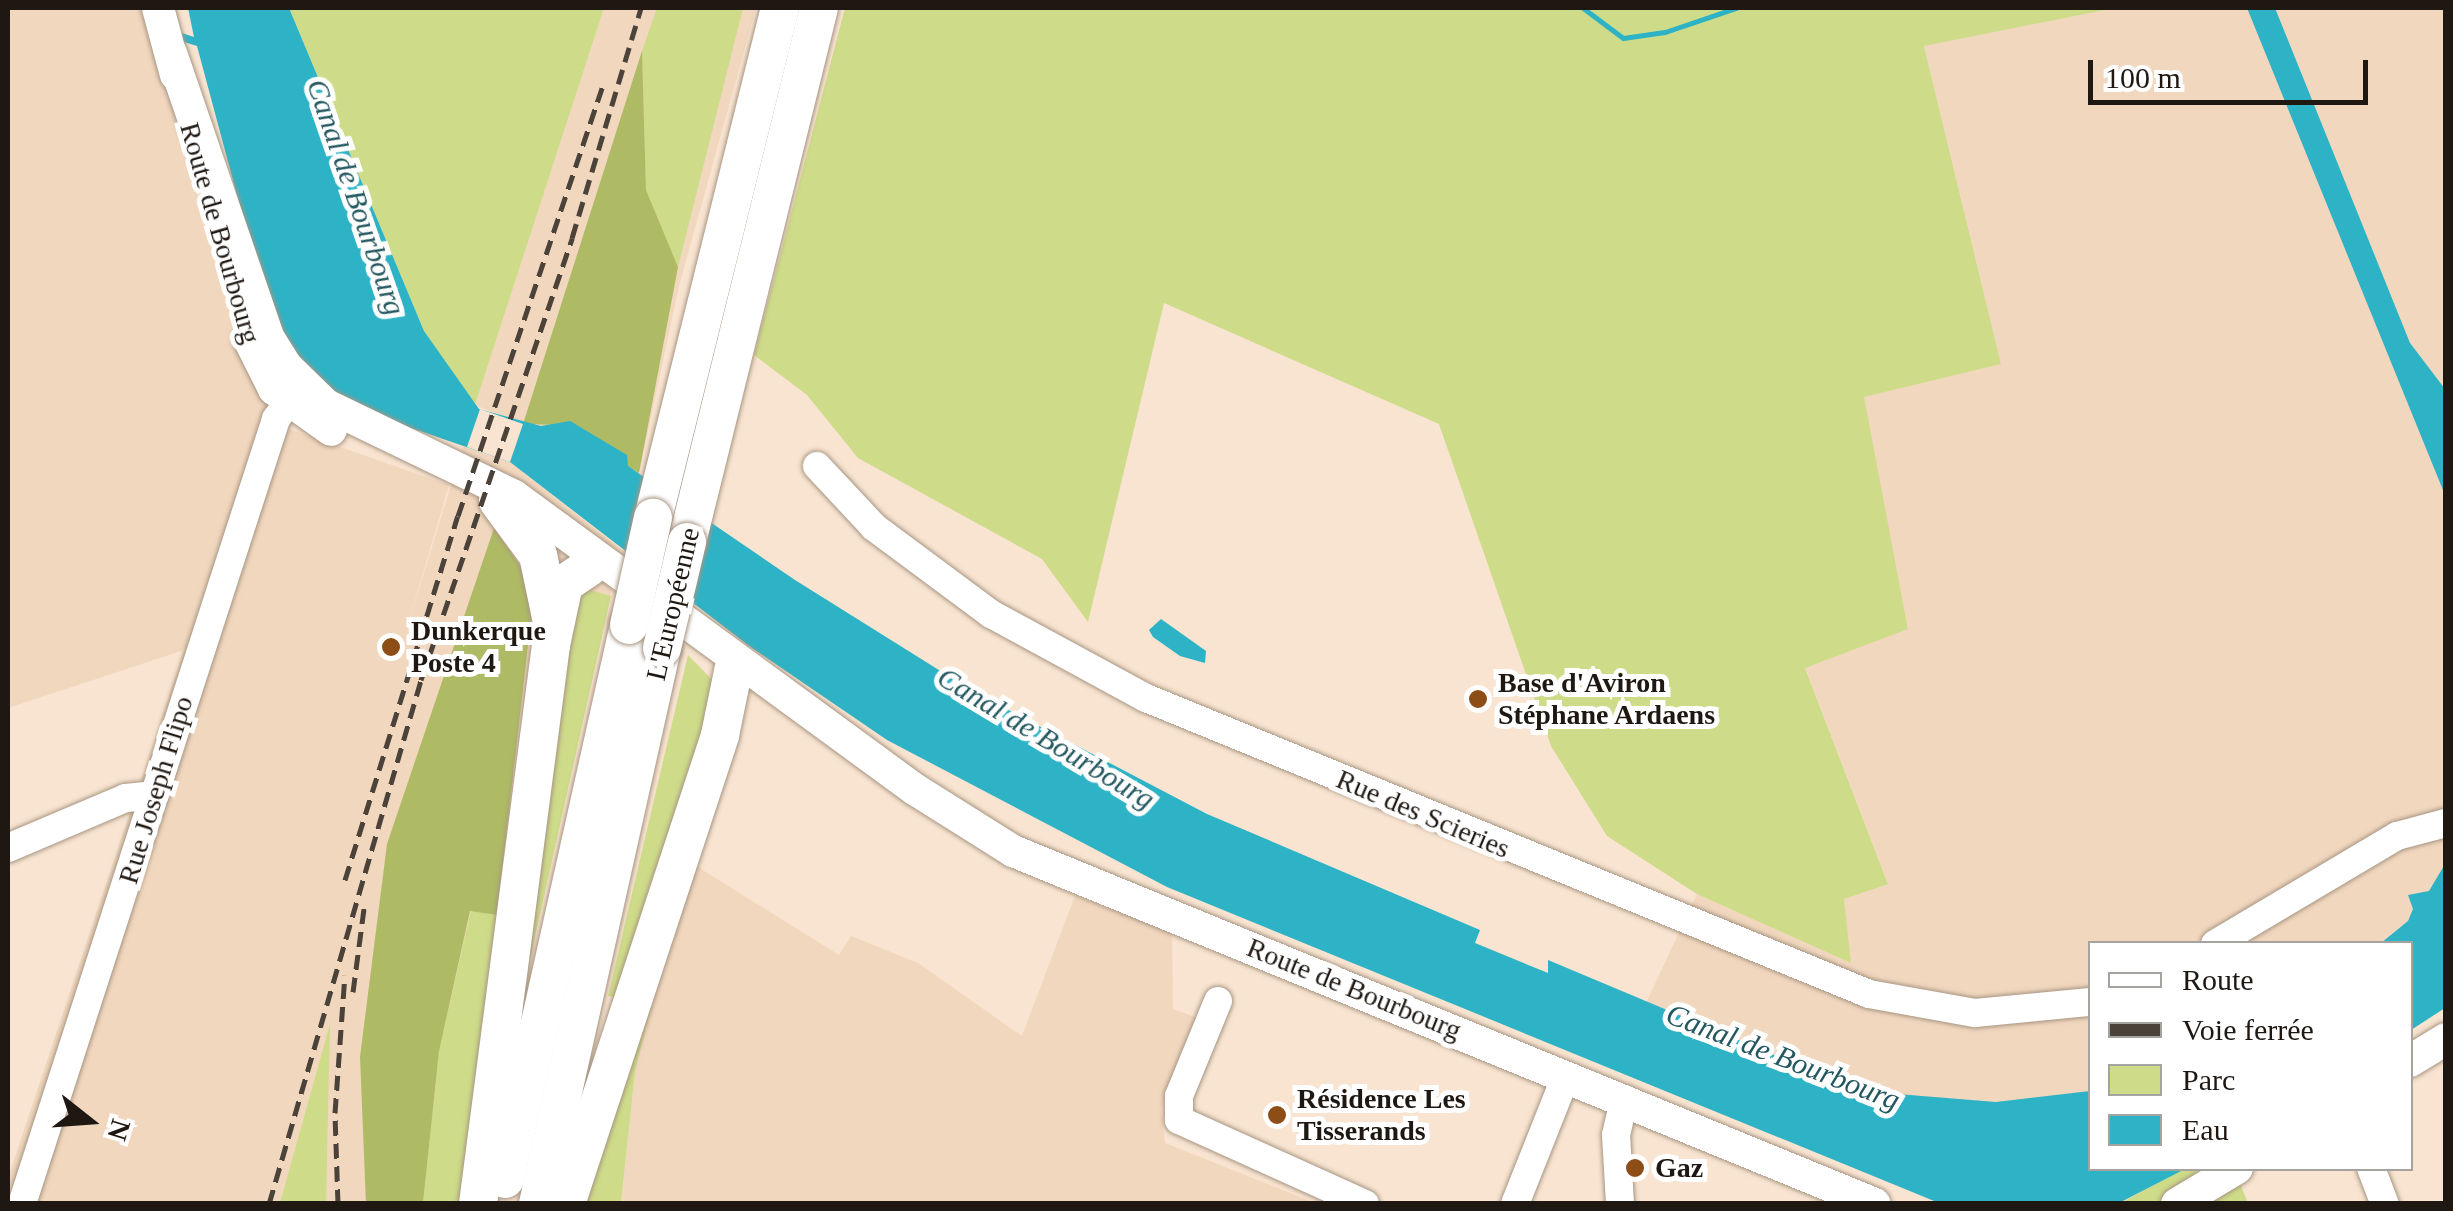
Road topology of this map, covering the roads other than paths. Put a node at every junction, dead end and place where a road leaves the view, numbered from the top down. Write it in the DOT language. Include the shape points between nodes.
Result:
graph roads {
  1 [pos="158,8"];
  2 [pos="780,8"];
  3 [pos="819,8"];
  4 [pos="294,392"];
  5 [pos="817,466"];
  6 [pos="498,501"];
  7 [pos="603,569"];
  8 [pos="551,645"];
  9 [pos="741,667"];
  10 [pos="850,742"];
  11 [pos="154,794"];
  12 [pos="2446,823"];
  13 [pos="8,848"];
  14 [pos="2220,941"];
  15 [pos="1218,1001"];
  16 [pos="2088,1002"];
  17 [pos="2446,1039"];
  18 [pos="2413,1059"];
  19 [pos="1566,1076"];
  20 [pos="1624,1099"];
  21 [pos="2231,1171"];
  22 [pos="2372,1171"];
  23 [pos="22,1204"];
  24 [pos="478,1204"];
  25 [pos="499,1204"];
  26 [pos="538,1204"];
  27 [pos="566,1204"];
  28 [pos="1365,1204"];
  29 [pos="1515,1204"];
  30 [pos="1620,1204"];
  31 [pos="1875,1204"];
  32 [pos="2177,1204"];
  33 [pos="2385,1204"];
  1 -- 4 [label="main road, Route de Bourbourg" via="245,330 263,372"];
  2 -- 25 [label="highway, L'Européenne, bridge" via="674,429"];
  3 -- 26 [label="highway, L'Européenne, bridge" via="707,453"];
  4 -- 6 [label="main road, Route de Bourbourg" via="328,429 451,474"];
  4 -- 7 [label="main road, Route de Bourbourg" via="493,483"];
  4 -- 11 [label="street, Rue Joseph Flipo"];
  5 -- 16 [label="street, Rue des Scieries" via="874,527 991,614 1146,698 1868,994 1975,1013"];
  6 -- 7 [label="main road, Route de Bourbourg"];
  6 -- 8 [label="highway" via="543,566"];
  7 -- 8 [label="highway" via="564,584"];
  7 -- 9 [label="main road, Route de Bourbourg"];
  8 -- 24 [label="highway"];
  9 -- 10 [label="main road, Route de Bourbourg"];
  9 -- 10 [label="main road, Route de Bourbourg"];
  9 -- 27 [label="highway"];
  10 -- 19 [label="main road, Route de Bourbourg" via="950,814 1046,866"];
  11 -- 13 [label="street" via="126,798"];
  11 -- 23 [label="street, Rue Joseph Flipo"];
  12 -- 14 [label="street" via="2398,836"];
  15 -- 28 [label="street" via="1179,1096 1179,1120"];
  17 -- 18 [label="main road"];
  19 -- 20 [label="main road, Route de Bourbourg"];
  19 -- 29 [label="street"];
  20 -- 30 [label="street" via="1616,1135"];
  20 -- 31 [label="main road, Route de Bourbourg"];
  21 -- 32 [label="main road"];
  22 -- 33 [label="street"];
}
